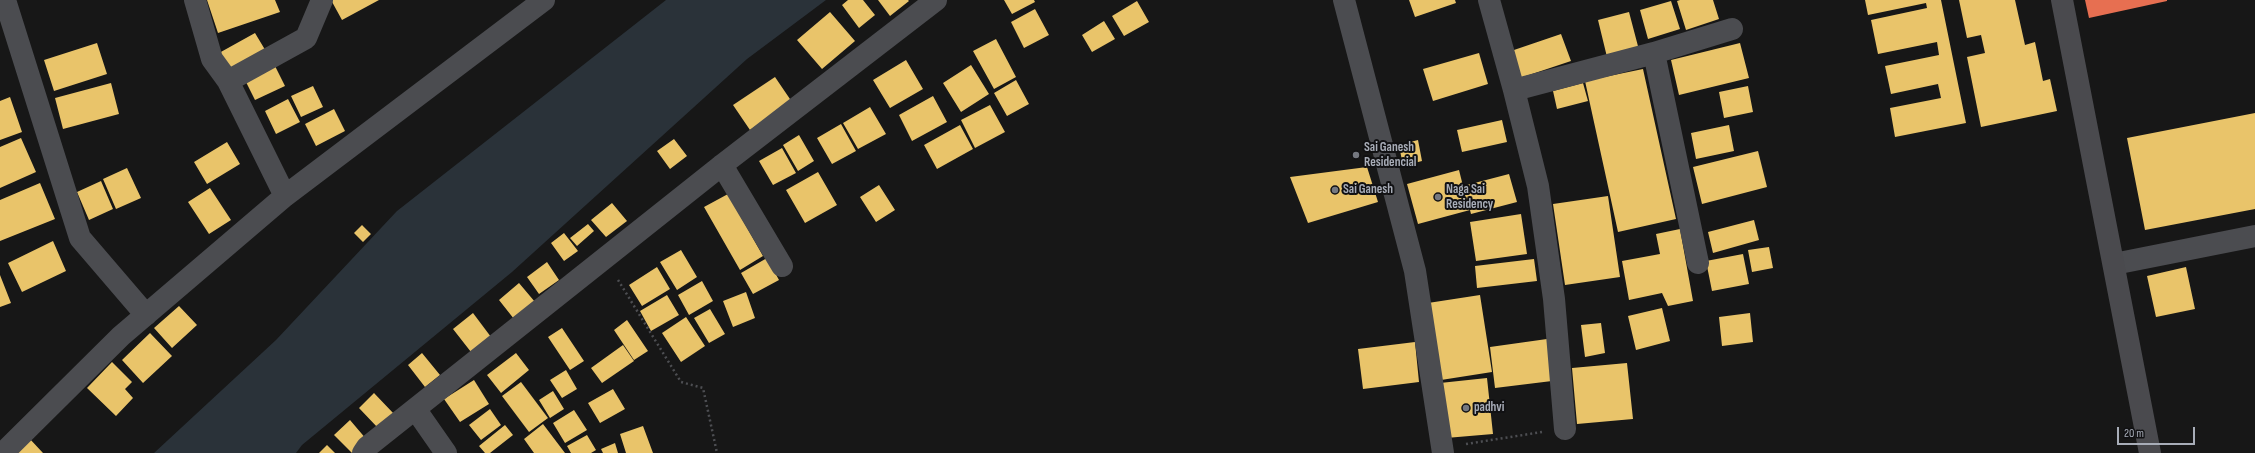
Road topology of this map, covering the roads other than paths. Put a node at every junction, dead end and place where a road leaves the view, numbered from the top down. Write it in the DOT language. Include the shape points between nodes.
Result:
graph roads {
  1 [pos="5,0"];
  2 [pos="195,0"];
  3 [pos="322,0"];
  4 [pos="544,0"];
  5 [pos="936,0"];
  6 [pos="1344,0"];
  7 [pos="1489,0"];
  8 [pos="2062,0"];
  9 [pos="1732,30"];
  10 [pos="1654,53"];
  11 [pos="228,81"];
  12 [pos="1514,90"];
  13 [pos="722,165"];
  14 [pos="285,196"];
  15 [pos="2255,236"];
  16 [pos="1698,263"];
  17 [pos="2114,264"];
  18 [pos="782,266"];
  19 [pos="146,315"];
  20 [pos="416,410"];
  21 [pos="1565,429"];
  22 [pos="1453,449"];
  23 [pos="3,453"];
  24 [pos="363,453"];
  25 [pos="446,453"];
  26 [pos="2150,453"];
  1 -- 19 [label="street" via="80,238"];
  2 -- 11 [label="street" via="212,59"];
  3 -- 11 [label="street" via="306,38"];
  4 -- 14 [label="street"];
  5 -- 13 [label="street"];
  6 -- 22 [label="street" via="1415,271"];
  7 -- 12 [label="street"];
  8 -- 17 [label="street"];
  9 -- 10 [label="street"];
  10 -- 12 [label="street"];
  10 -- 16 [label="street"];
  11 -- 14 [label="street"];
  12 -- 21 [label="street" via="1538,186 1554,299"];
  13 -- 18 [label="street"];
  13 -- 20 [label="street"];
  14 -- 19 [label="street"];
  15 -- 17 [label="street"];
  17 -- 26 [label="street"];
  19 -- 23 [label="street" via="121,336"];
  20 -- 24 [label="street" via="367,447"];
  20 -- 25 [label="street"];
}
